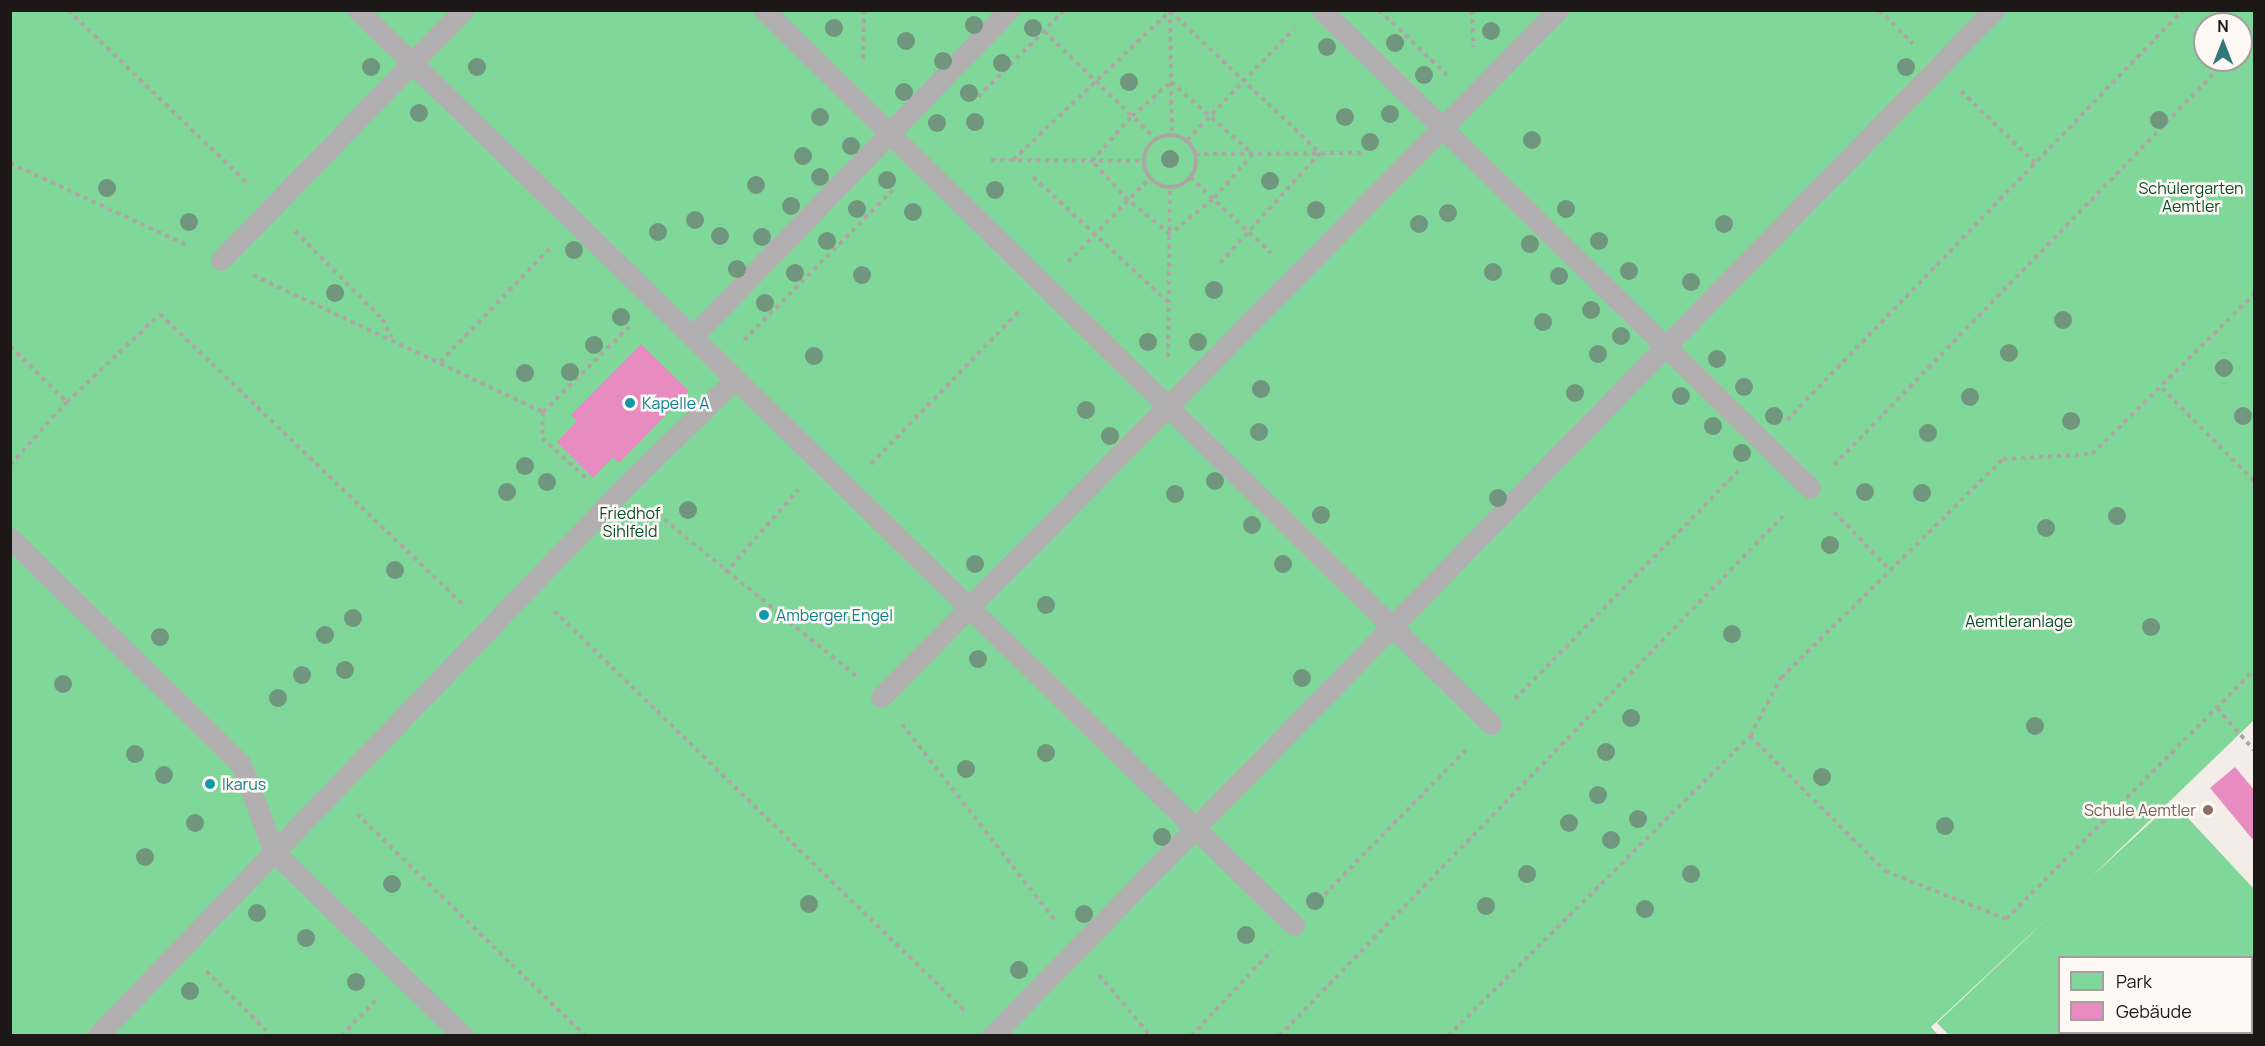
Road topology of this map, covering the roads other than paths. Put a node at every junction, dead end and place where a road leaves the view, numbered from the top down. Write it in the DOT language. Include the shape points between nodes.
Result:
graph roads {
  1 [pos="358,10"];
  2 [pos="463,10"];
  3 [pos="764,10"];
  4 [pos="1009,10"];
  5 [pos="1322,10"];
  6 [pos="1558,10"];
  7 [pos="1994,10"];
  8 [pos="412,63"];
  9 [pos="1442,128"];
  10 [pos="889,134"];
  11 [pos="221,260"];
  12 [pos="692,337"];
  13 [pos="1665,347"];
  14 [pos="735,379"];
  15 [pos="1167,407"];
  16 [pos="1810,488"];
  17 [pos="10,538"];
  18 [pos="969,608"];
  19 [pos="1391,627"];
  20 [pos="881,697"];
  21 [pos="1491,724"];
  22 [pos="1194,829"];
  23 [pos="274,852"];
  24 [pos="1294,926"];
  25 [pos="97,1035"];
  26 [pos="463,1035"];
  27 [pos="992,1035"];
  1 -- 8 [label="lane"];
  2 -- 8 [label="lane"];
  3 -- 10 [label="lane"];
  4 -- 10 [label="lane"];
  5 -- 9 [label="lane"];
  6 -- 9 [label="lane"];
  7 -- 13 [label="lane"];
  8 -- 11 [label="lane"];
  8 -- 12 [label="lane"];
  9 -- 13 [label="lane"];
  9 -- 15 [label="lane"];
  10 -- 12 [label="lane"];
  10 -- 15 [label="lane"];
  12 -- 14 [label="lane"];
  13 -- 16 [label="lane"];
  13 -- 19 [label="lane"];
  14 -- 18 [label="lane"];
  14 -- 23 [label="lane" via="625,487"];
  15 -- 18 [label="lane"];
  15 -- 19 [label="lane"];
  17 -- 23 [label="lane" via="241,764"];
  18 -- 20 [label="lane"];
  18 -- 22 [label="lane"];
  19 -- 21 [label="lane"];
  19 -- 22 [label="lane"];
  22 -- 24 [label="lane"];
  22 -- 27 [label="lane"];
  23 -- 25 [label="lane"];
  23 -- 26 [label="lane"];
}
